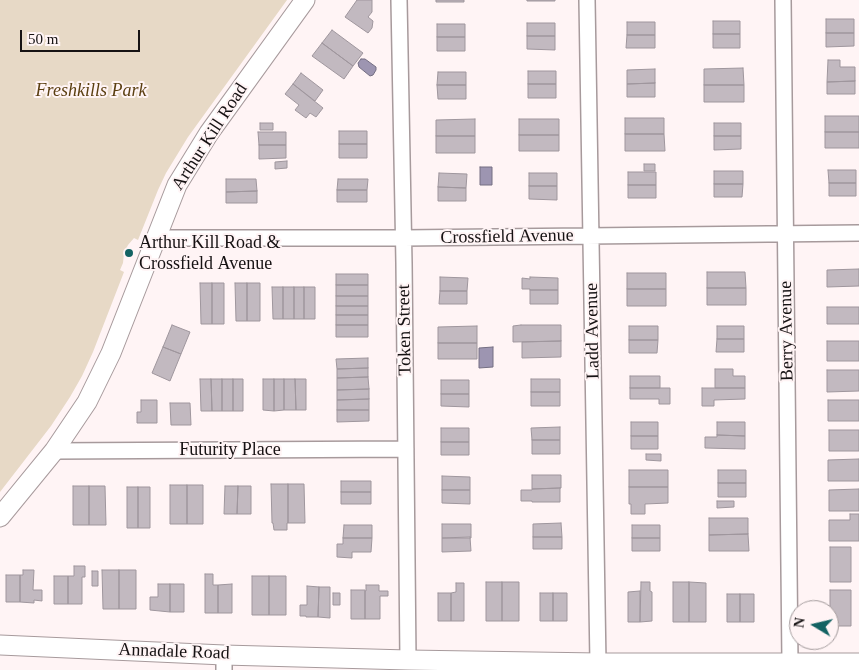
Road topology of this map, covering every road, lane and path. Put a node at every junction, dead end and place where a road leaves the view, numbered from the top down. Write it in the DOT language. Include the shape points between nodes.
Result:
graph roads {
  1 [pos="305,0"];
  2 [pos="398,0"];
  3 [pos="587,0"];
  4 [pos="783,0"];
  5 [pos="859,233"];
  6 [pos="786,234"];
  7 [pos="591,236"];
  8 [pos="156,238"];
  9 [pos="404,238"];
  10 [pos="406,449"];
  11 [pos="54,451"];
  12 [pos="0,517"];
  13 [pos="0,645"];
  14 [pos="408,660"];
  15 [pos="224,662"];
  16 [pos="598,662"];
  17 [pos="790,662"];
  18 [pos="859,663"];
  1 -- 8 [label="street, Arthur Kill Road" via="209,133 177,185"];
  2 -- 9 [label="street, Token Street"];
  3 -- 7 [label="street, Ladd Avenue"];
  4 -- 6 [label="street, Berry Avenue"];
  5 -- 6 [label="street, Crossfield Avenue"];
  6 -- 7 [label="street, Crossfield Avenue"];
  6 -- 17 [label="street, Berry Avenue"];
  7 -- 9 [label="street, Crossfield Avenue"];
  7 -- 16 [label="street, Ladd Avenue"];
  8 -- 9 [label="street, Crossfield Avenue"];
  8 -- 11 [label="street, Arthur Kill Road" via="111,353 87,402"];
  9 -- 10 [label="street, Token Street"];
  10 -- 11 [label="street, Futurity Place"];
  10 -- 14 [label="street, Token Street"];
  11 -- 12 [label="street, Arthur Kill Road"];
  13 -- 15 [label="street, Annadale Road"];
  14 -- 15 [label="street, Annadale Road"];
  14 -- 16 [label="street, Annadale Road"];
  16 -- 17 [label="street, Annadale Road"];
  17 -- 18 [label="street, Annadale Road"];
}
